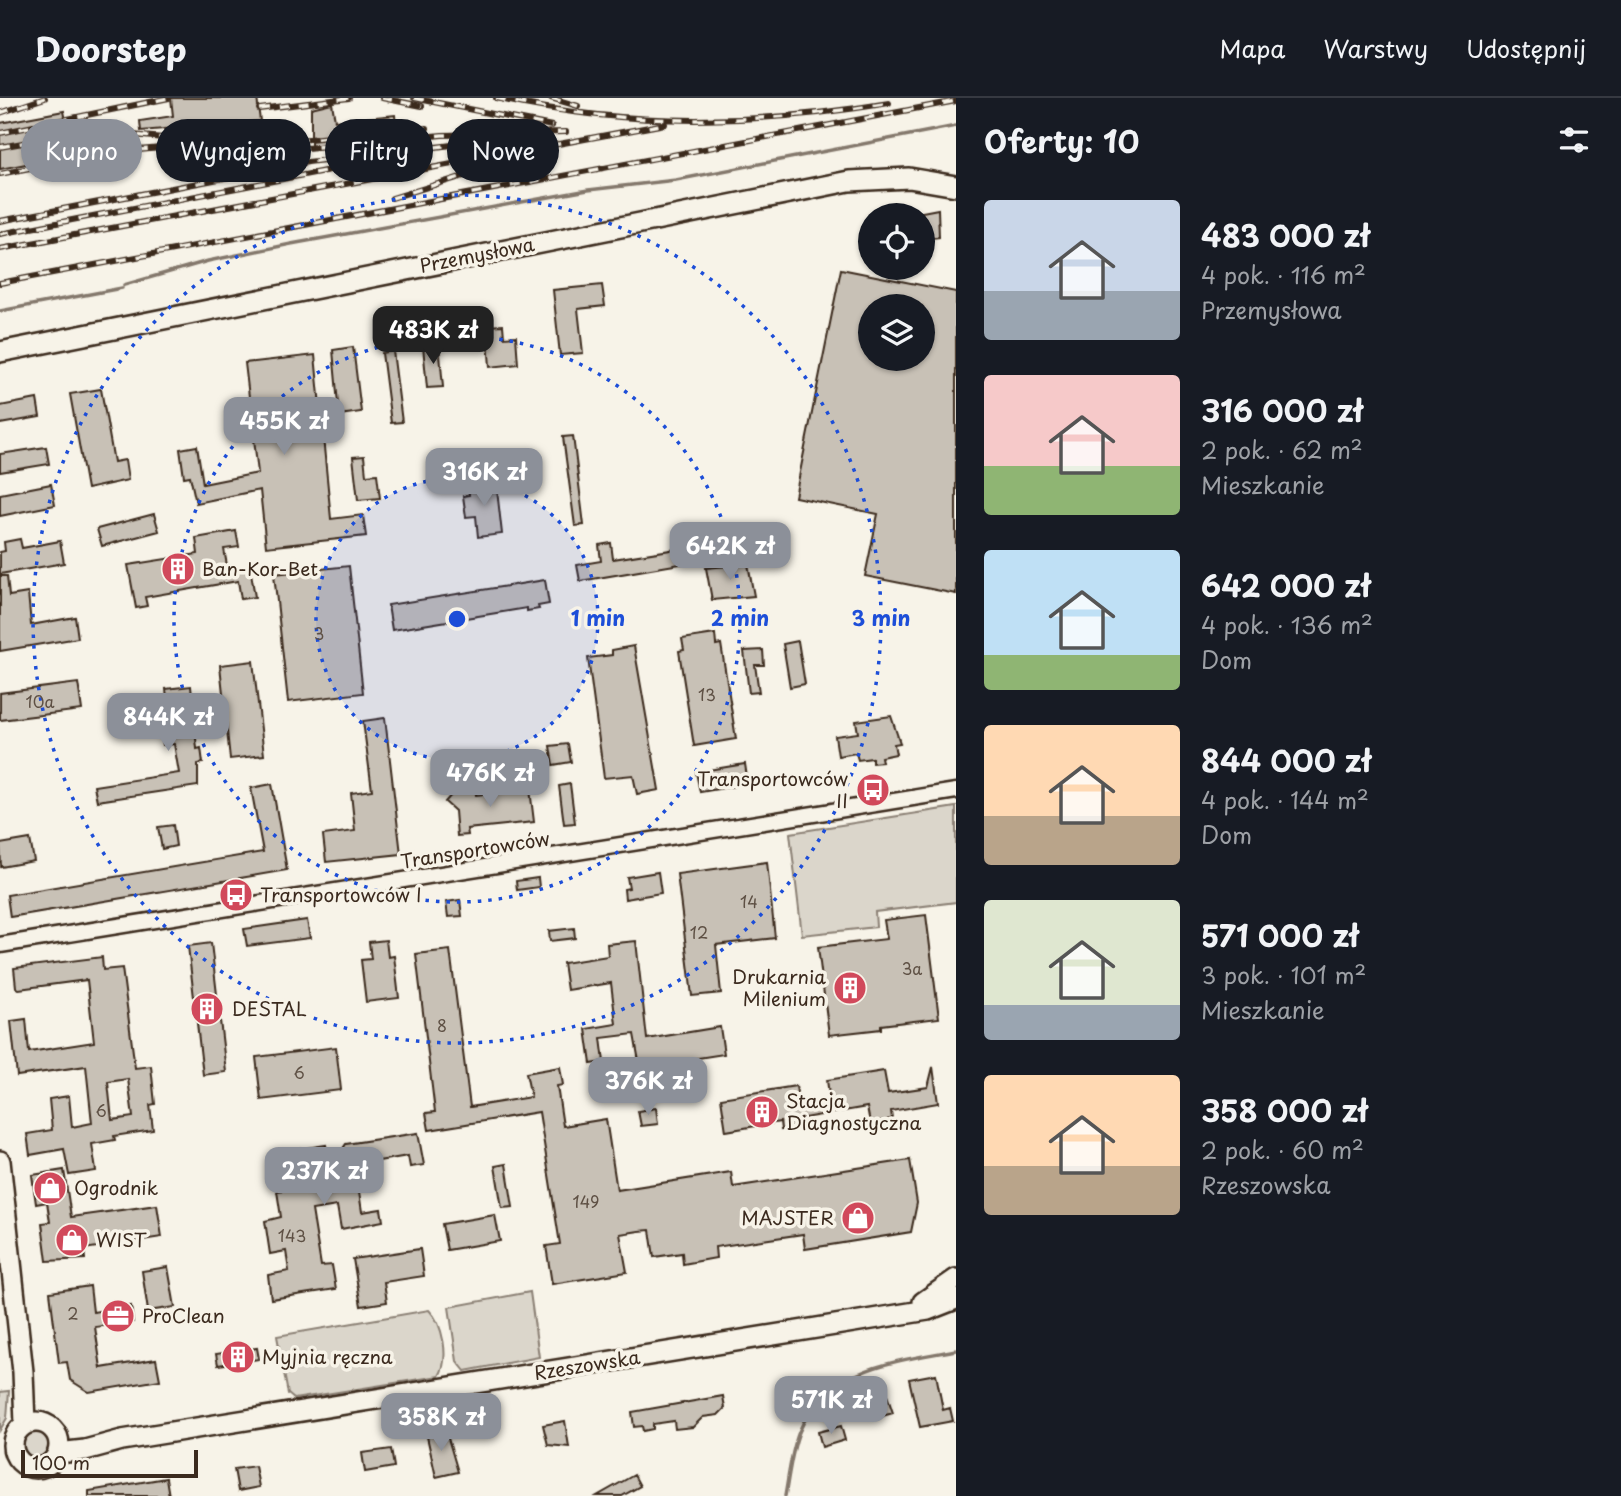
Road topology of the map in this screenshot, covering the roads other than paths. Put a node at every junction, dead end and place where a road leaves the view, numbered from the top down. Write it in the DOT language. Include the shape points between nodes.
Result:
graph roads {
  1 [pos="956,186"];
  2 [pos="0,352"];
  3 [pos="956,791"];
  4 [pos="0,945"];
  5 [pos="0,1161"];
  6 [pos="956,1279"];
  7 [pos="956,1299"];
  8 [pos="928,1310"];
  9 [pos="956,1312"];
  10 [pos="902,1314"];
  11 [pos="20,1433"];
  12 [pos="58,1444"];
  13 [pos="25,1465"];
  14 [pos="0,1466"];
  1 -- 2 [label="street, Przemysłowa" via="909,178 849,181"];
  3 -- 4 [label="street, Transportowców"];
  5 -- 11 [label="street" via="23,1372"];
  6 -- 10 [label="street"];
  7 -- 8 [label="street, Rzeszowska"];
  8 -- 9 [label="street, Rzeszowska"];
  8 -- 10 [label="street, Rzeszowska"];
  10 -- 12 [label="street, Rzeszowska" via="122,1440 85,1450"];
  11 -- 12 [label="street" via="53,1428"];
  11 -- 13 [label="street" via="15,1453"];
  12 -- 13 [label="street" via="44,1466"];
  13 -- 14 [label="street"];
}
